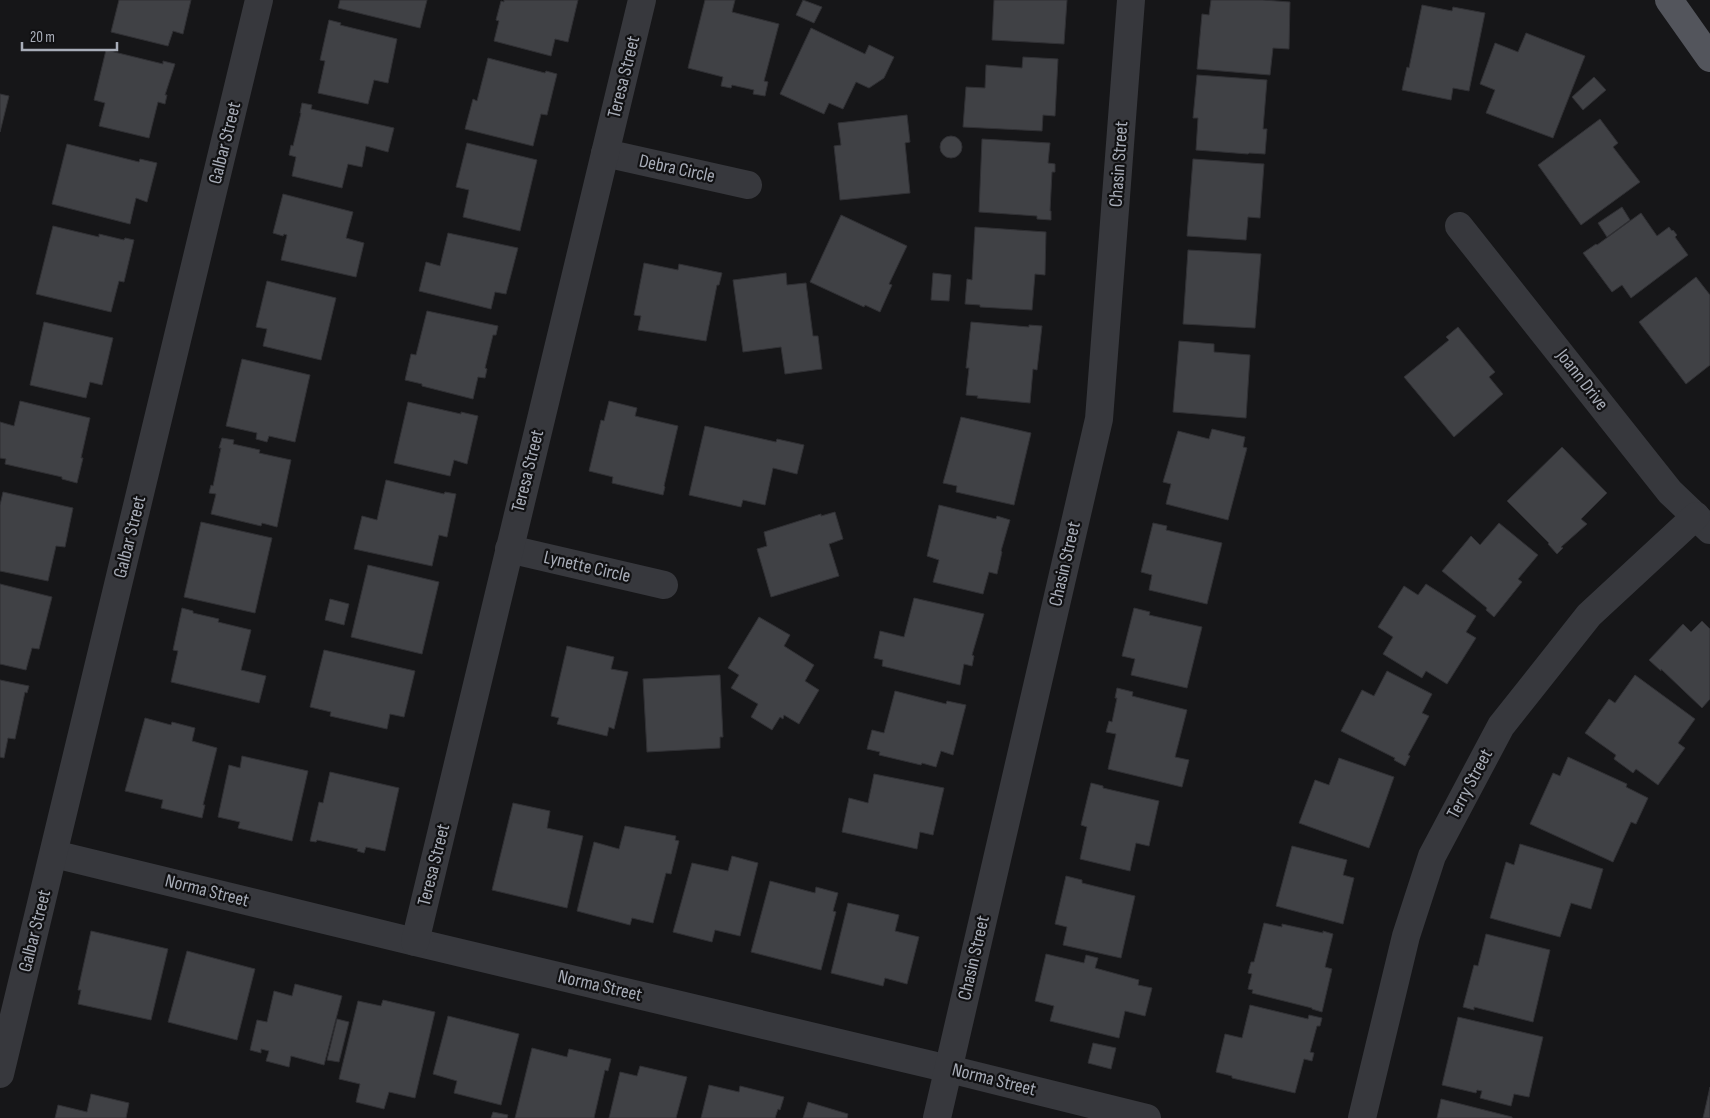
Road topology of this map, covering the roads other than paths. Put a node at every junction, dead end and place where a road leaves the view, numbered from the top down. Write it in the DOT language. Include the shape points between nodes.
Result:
graph roads {
  1 [pos="260,0"];
  2 [pos="642,0"];
  3 [pos="1131,0"];
  4 [pos="1669,0"];
  5 [pos="1710,58"];
  6 [pos="605,153"];
  7 [pos="748,185"];
  8 [pos="1459,226"];
  9 [pos="1703,523"];
  10 [pos="510,549"];
  11 [pos="664,585"];
  12 [pos="54,854"];
  13 [pos="415,942"];
  14 [pos="949,1069"];
  15 [pos="0,1074"];
  16 [pos="937,1118"];
  17 [pos="1147,1118"];
  18 [pos="1362,1118"];
  1 -- 12 [label="street, Galbar Street"];
  2 -- 6 [label="street, Teresa Street"];
  3 -- 14 [label="street, Chasin Street" via="1099,419"];
  4 -- 5 [label="main road"];
  6 -- 7 [label="street, Debra Circle"];
  6 -- 10 [label="street, Teresa Street"];
  8 -- 9 [label="street, Joann Drive" via="1670,492"];
  9 -- 18 [label="street, Terry Street" via="1589,615 1501,726 1432,856 1406,936"];
  10 -- 11 [label="street, Lynette Circle"];
  10 -- 13 [label="street, Teresa Street"];
  12 -- 13 [label="street, Norma Street"];
  12 -- 15 [label="street, Galbar Street"];
  13 -- 14 [label="street, Norma Street"];
  14 -- 16 [label="street, Chasin Street"];
  14 -- 17 [label="street, Norma Street"];
}
